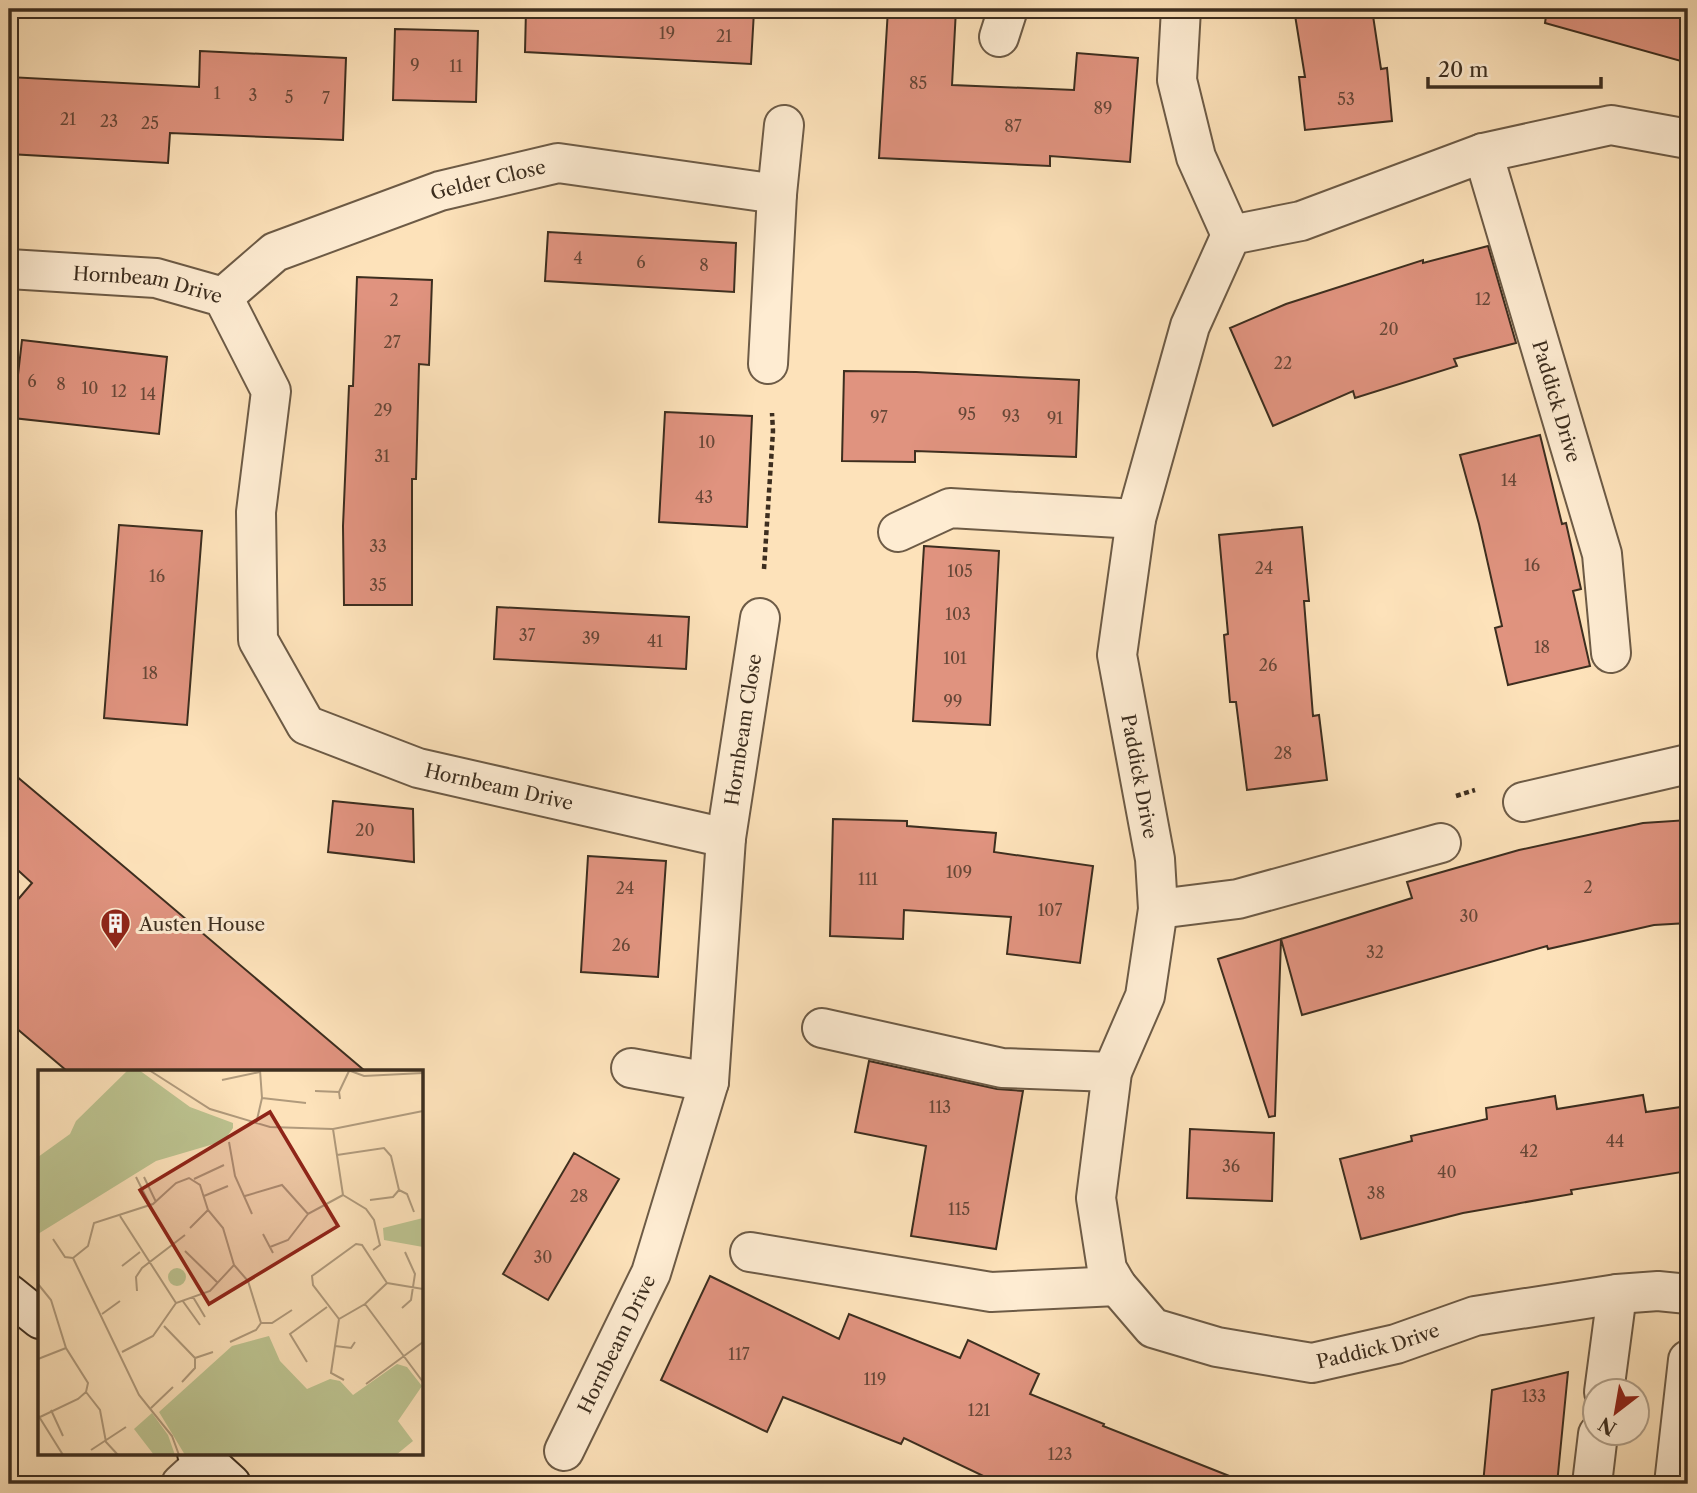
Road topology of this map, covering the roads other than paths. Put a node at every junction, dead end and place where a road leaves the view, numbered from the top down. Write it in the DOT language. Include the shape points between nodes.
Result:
graph roads {
  1 [pos="1181,9"];
  2 [pos="784,125"];
  3 [pos="1688,139"];
  4 [pos="1483,153"];
  5 [pos="777,194"];
  6 [pos="1231,235"];
  7 [pos="9,269"];
  8 [pos="223,297"];
  9 [pos="768,364"];
  10 [pos="1136,519"];
  11 [pos="898,532"];
  12 [pos="760,618"];
  13 [pos="1611,653"];
  14 [pos="1688,764"];
  15 [pos="1524,802"];
  16 [pos="726,838"];
  17 [pos="1441,843"];
  18 [pos="1158,909"];
  19 [pos="822,1028"];
  20 [pos="631,1069"];
  21 [pos="1112,1072"];
  22 [pos="709,1082"];
  23 [pos="750,1252"];
  24 [pos="1117,1286"];
  25 [pos="9,1293"];
  26 [pos="1617,1294"];
  27 [pos="1688,1294"];
  28 [pos="38,1317"];
  29 [pos="1688,1360"];
  30 [pos="1606,1378"];
  31 [pos="1596,1448"];
  32 [pos="564,1451"];
  33 [pos="1592,1484"];
  34 [pos="1674,1484"];
  1 -- 6 [label="street" via="1177,80 1196,157"];
  2 -- 5 [label="street"];
  3 -- 4 [label="street" via="1611,125"];
  4 -- 6 [label="street" via="1301,221"];
  4 -- 13 [label="street, Paddick Drive" via="1602,554"];
  5 -- 8 [label="street, Gelder Close" via="558,163 440,191 275,252"];
  5 -- 9 [label="street"];
  6 -- 10 [label="street, Paddick Drive" via="1190,326"];
  7 -- 8 [label="street, Hornbeam Drive" via="156,278"];
  8 -- 16 [label="street, Hornbeam Drive" via="271,391 256,512 258,640 306,725 418,768"];
  10 -- 11 [label="street" via="950,508"];
  10 -- 18 [label="street, Paddick Drive" via="1116,655 1155,859"];
  12 -- 16 [label="street, Hornbeam Close"];
  14 -- 15 [label="street"];
  16 -- 22 [label="street, Hornbeam Drive"];
  17 -- 18 [label="street" via="1238,899"];
  18 -- 21 [label="street, Paddick Drive" via="1145,996"];
  19 -- 21 [label="street" via="1002,1068"];
  20 -- 22 [label="street"];
  21 -- 24 [label="street, Paddick Drive" via="1096,1198 1107,1269"];
  22 -- 32 [label="street, Hornbeam Drive" via="651,1273"];
  23 -- 24 [label="street" via="991,1292"];
  24 -- 26 [label="street, Paddick Drive" via="1153,1328 1217,1347 1312,1363 1396,1344 1475,1316"];
  25 -- 28 [label="street"];
  26 -- 27 [label="street, Paddick Drive"];
  26 -- 30 [label="street"];
  29 -- 34 [label="street"];
  31 -- 33 [label="street"];
}
